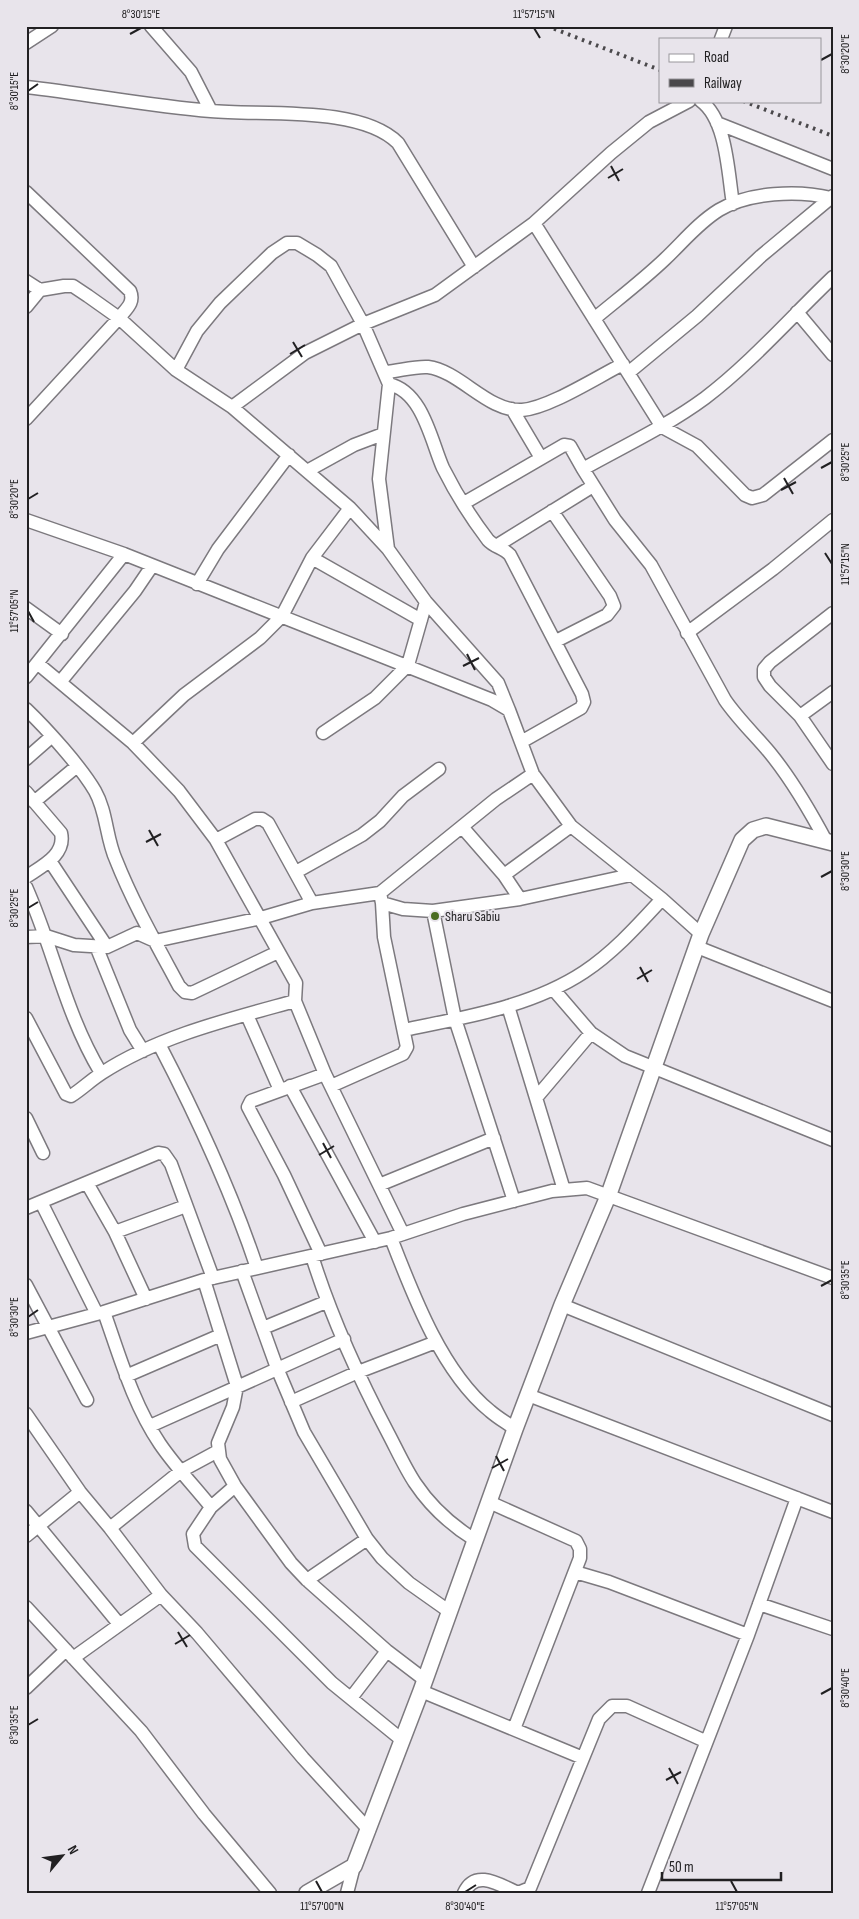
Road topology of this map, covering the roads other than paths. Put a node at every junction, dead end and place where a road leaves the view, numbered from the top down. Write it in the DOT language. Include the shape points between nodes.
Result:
graph roads {
  1 [pos="151,26"];
  2 [pos="726,26"];
  3 [pos="50,27"];
  4 [pos="721,38"];
  5 [pos="26,43"];
  6 [pos="26,87"];
  7 [pos="687,102"];
  8 [pos="702,102"];
  9 [pos="211,112"];
  10 [pos="717,123"];
  11 [pos="833,169"];
  12 [pos="26,192"];
  13 [pos="832,197"];
  14 [pos="733,204"];
  15 [pos="534,223"];
  16 [pos="474,267"];
  17 [pos="833,277"];
  18 [pos="26,281"];
  19 [pos="40,290"];
  20 [pos="26,306"];
  21 [pos="797,312"];
  22 [pos="119,318"];
  23 [pos="594,319"];
  24 [pos="363,324"];
  25 [pos="833,354"];
  26 [pos="626,368"];
  27 [pos="176,370"];
  28 [pos="388,378"];
  29 [pos="232,407"];
  30 [pos="512,409"];
  31 [pos="29,412"];
  32 [pos="662,427"];
  33 [pos="383,434"];
  34 [pos="833,440"];
  35 [pos="288,455"];
  36 [pos="541,458"];
  37 [pos="583,469"];
  38 [pos="307,471"];
  39 [pos="593,486"];
  40 [pos="464,503"];
  41 [pos="350,508"];
  42 [pos="552,511"];
  43 [pos="833,520"];
  44 [pos="28,523"];
  45 [pos="496,546"];
  46 [pos="388,549"];
  47 [pos="124,554"];
  48 [pos="312,558"];
  49 [pos="152,566"];
  50 [pos="197,584"];
  51 [pos="426,602"];
  52 [pos="26,608"];
  53 [pos="833,613"];
  54 [pos="282,616"];
  55 [pos="421,620"];
  56 [pos="687,633"];
  57 [pos="62,634"];
  58 [pos="556,641"];
  59 [pos="408,665"];
  60 [pos="30,671"];
  61 [pos="61,681"];
  62 [pos="833,692"];
  63 [pos="26,709"];
  64 [pos="509,710"];
  65 [pos="800,716"];
  66 [pos="324,733"];
  67 [pos="51,737"];
  68 [pos="521,742"];
  69 [pos="133,743"];
  70 [pos="26,759"];
  71 [pos="833,764"];
  72 [pos="76,767"];
  73 [pos="439,769"];
  74 [pos="533,774"];
  75 [pos="30,797"];
  76 [pos="571,826"];
  77 [pos="463,828"];
  78 [pos="216,840"];
  79 [pos="830,842"];
  80 [pos="50,861"];
  81 [pos="296,872"];
  82 [pos="504,875"];
  83 [pos="631,875"];
  84 [pos="26,877"];
  85 [pos="26,886"];
  86 [pos="381,898"];
  87 [pos="520,899"];
  88 [pos="662,899"];
  89 [pos="312,903"];
  90 [pos="433,910"];
  91 [pos="261,918"];
  92 [pos="46,936"];
  93 [pos="26,937"];
  94 [pos="155,941"];
  95 [pos="699,941"];
  96 [pos="102,946"];
  97 [pos="278,952"];
  98 [pos="554,990"];
  99 [pos="295,1001"];
  100 [pos="833,1001"];
  101 [pos="508,1006"];
  102 [pos="247,1015"];
  103 [pos="26,1018"];
  104 [pos="454,1019"];
  105 [pos="404,1030"];
  106 [pos="592,1033"];
  107 [pos="159,1044"];
  108 [pos="144,1051"];
  109 [pos="654,1068"];
  110 [pos="102,1073"];
  111 [pos="325,1074"];
  112 [pos="330,1086"];
  113 [pos="285,1088"];
  114 [pos="536,1098"];
  115 [pos="26,1118"];
  116 [pos="494,1138"];
  117 [pos="833,1140"];
  118 [pos="43,1153"];
  119 [pos="86,1182"];
  120 [pos="379,1185"];
  121 [pos="564,1190"];
  122 [pos="609,1194"];
  123 [pos="514,1201"];
  124 [pos="41,1202"];
  125 [pos="186,1206"];
  126 [pos="26,1208"];
  127 [pos="115,1232"];
  128 [pos="403,1234"];
  129 [pos="391,1238"];
  130 [pos="375,1242"];
  131 [pos="316,1255"];
  132 [pos="257,1268"];
  133 [pos="242,1272"];
  134 [pos="833,1278"];
  135 [pos="208,1279"];
  136 [pos="26,1285"];
  137 [pos="146,1299"];
  138 [pos="326,1302"];
  139 [pos="562,1305"];
  140 [pos="101,1313"];
  141 [pos="49,1327"];
  142 [pos="263,1328"];
  143 [pos="26,1333"];
  144 [pos="221,1335"];
  145 [pos="344,1339"];
  146 [pos="436,1342"];
  147 [pos="277,1368"];
  148 [pos="358,1372"];
  149 [pos="126,1376"];
  150 [pos="237,1386"];
  151 [pos="528,1395"];
  152 [pos="86,1400"];
  153 [pos="291,1402"];
  154 [pos="26,1414"];
  155 [pos="833,1414"];
  156 [pos="150,1426"];
  157 [pos="30,1428"];
  158 [pos="515,1429"];
  159 [pos="218,1451"];
  160 [pos="181,1471"];
  161 [pos="235,1486"];
  162 [pos="80,1492"];
  163 [pos="797,1498"];
  164 [pos="489,1502"];
  165 [pos="211,1507"];
  166 [pos="26,1511"];
  167 [pos="833,1512"];
  168 [pos="38,1528"];
  169 [pos="110,1528"];
  170 [pos="26,1536"];
  171 [pos="367,1539"];
  172 [pos="475,1540"];
  173 [pos="574,1572"];
  174 [pos="307,1580"];
  175 [pos="161,1595"];
  176 [pos="759,1604"];
  177 [pos="26,1607"];
  178 [pos="450,1612"];
  179 [pos="119,1624"];
  180 [pos="833,1629"];
  181 [pos="748,1635"];
  182 [pos="387,1651"];
  183 [pos="69,1654"];
  184 [pos="423,1685"];
  185 [pos="26,1688"];
  186 [pos="350,1698"];
  187 [pos="514,1729"];
  188 [pos="402,1740"];
  189 [pos="705,1741"];
  190 [pos="583,1758"];
  191 [pos="369,1830"];
  192 [pos="354,1866"];
  193 [pos="648,1892"];
  194 [pos="270,1893"];
  195 [pos="307,1893"];
  196 [pos="346,1893"];
  197 [pos="464,1893"];
  1 -- 9 [label="street" via="191,72"];
  2 -- 4 [label="street"];
  3 -- 5 [label="street"];
  6 -- 9 [label="street"];
  7 -- 15 [label="street" via="649,122"];
  8 -- 10 [label="street" via="714,114"];
  9 -- 16 [label="street" via="334,117 391,136"];
  10 -- 11 [label="street"];
  10 -- 14 [label="street"];
  12 -- 22 [label="street" via="130,291 132,303"];
  13 -- 14 [label="street" via="812,193 787,194"];
  13 -- 26 [label="street" via="761,256 697,316"];
  14 -- 23 [label="street" via="695,227 664,260"];
  15 -- 16 [label="street"];
  15 -- 23 [label="street"];
  16 -- 24 [label="street" via="435,295"];
  17 -- 21 [label="street"];
  18 -- 19 [label="street"];
  19 -- 20 [label="street"];
  19 -- 22 [label="street" via="73,286"];
  21 -- 25 [label="street"];
  21 -- 32 [label="street" via="726,380"];
  22 -- 27 [label="street"];
  22 -- 31 [label="street"];
  23 -- 26 [label="street"];
  24 -- 27 [label="street" via="331,266 297,244 287,243 272,253 220,303 197,330"];
  24 -- 28 [label="street"];
  24 -- 29 [label="street" via="305,353"];
  26 -- 30 [label="street" via="547,403 522,410"];
  26 -- 32 [label="street"];
  27 -- 29 [label="street"];
  28 -- 30 [label="street" via="427,367 444,372"];
  28 -- 33 [label="street"];
  28 -- 40 [label="street" via="406,392 421,413 444,469"];
  29 -- 35 [label="street"];
  30 -- 36 [label="street"];
  32 -- 34 [label="street" via="697,446 745,495 752,498 763,495"];
  32 -- 37 [label="street"];
  33 -- 38 [label="street" via="354,445"];
  33 -- 46 [label="street" via="379,479"];
  35 -- 38 [label="street"];
  35 -- 50 [label="street" via="218,549"];
  36 -- 37 [label="street" via="567,445"];
  36 -- 40 [label="street"];
  37 -- 39 [label="street"];
  38 -- 41 [label="street"];
  39 -- 42 [label="street"];
  39 -- 56 [label="street" via="651,565"];
  40 -- 45 [label="street"];
  41 -- 46 [label="street"];
  41 -- 48 [label="street"];
  42 -- 45 [label="street"];
  42 -- 58 [label="street" via="614,606 607,616"];
  43 -- 56 [label="street"];
  44 -- 47 [label="street"];
  45 -- 58 [label="street" via="510,555"];
  46 -- 51 [label="street"];
  47 -- 49 [label="street"];
  47 -- 57 [label="street"];
  48 -- 54 [label="street"];
  48 -- 55 [label="street"];
  49 -- 50 [label="street"];
  49 -- 61 [label="street"];
  50 -- 54 [label="street"];
  51 -- 55 [label="street"];
  51 -- 64 [label="street" via="498,683"];
  52 -- 57 [label="street"];
  53 -- 65 [label="street" via="764,669 764,677 770,686"];
  54 -- 59 [label="street"];
  54 -- 69 [label="street" via="260,638 184,695"];
  55 -- 59 [label="street"];
  56 -- 79 [label="street" via="730,707 771,754"];
  57 -- 60 [label="street"];
  58 -- 68 [label="street" via="584,702 581,708"];
  59 -- 64 [label="street"];
  59 -- 66 [label="street" via="375,698"];
  60 -- 61 [label="street"];
  61 -- 69 [label="street"];
  62 -- 65 [label="street"];
  63 -- 67 [label="street"];
  64 -- 68 [label="street"];
  65 -- 71 [label="street"];
  67 -- 70 [label="street"];
  67 -- 72 [label="street"];
  68 -- 74 [label="street"];
  69 -- 78 [label="street" via="179,792"];
  72 -- 75 [label="street"];
  72 -- 94 [label="street" via="102,806 115,860"];
  73 -- 81 [label="street" via="403,796 362,835"];
  74 -- 76 [label="street"];
  74 -- 77 [label="street" via="496,799"];
  75 -- 80 [label="street" via="61,833 60,850"];
  76 -- 82 [label="street"];
  76 -- 83 [label="street"];
  77 -- 82 [label="street"];
  77 -- 86 [label="street"];
  78 -- 81 [label="street" via="255,819 262,819"];
  78 -- 91 [label="street"];
  79 -- 95 [label="street" via="766,826 753,830 742,840"];
  80 -- 84 [label="street"];
  80 -- 96 [label="street"];
  81 -- 89 [label="street"];
  82 -- 87 [label="street"];
  83 -- 87 [label="street"];
  83 -- 88 [label="street"];
  85 -- 92 [label="street"];
  86 -- 89 [label="street"];
  86 -- 90 [label="street" via="403,909"];
  86 -- 105 [label="street" via="384,937"];
  87 -- 90 [label="street"];
  88 -- 95 [label="street"];
  88 -- 98 [label="street" via="623,940 585,972"];
  89 -- 91 [label="street"];
  90 -- 104 [label="street"];
  91 -- 94 [label="street"];
  91 -- 97 [label="street"];
  92 -- 93 [label="street"];
  92 -- 96 [label="street" via="74,945"];
  92 -- 110 [label="street" via="70,1013"];
  94 -- 96 [label="street" via="137,933"];
  94 -- 97 [label="street" via="179,986 192,993"];
  95 -- 100 [label="street"];
  95 -- 109 [label="street"];
  96 -- 108 [label="street" via="130,1030"];
  97 -- 99 [label="street" via="296,983"];
  98 -- 101 [label="street"];
  98 -- 106 [label="street"];
  99 -- 102 [label="street"];
  99 -- 111 [label="street"];
  101 -- 104 [label="street"];
  101 -- 114 [label="street"];
  102 -- 107 [label="street"];
  102 -- 113 [label="street"];
  103 -- 110 [label="street" via="66,1094 71,1096"];
  104 -- 105 [label="street"];
  104 -- 116 [label="street"];
  105 -- 112 [label="street" via="407,1047 403,1054"];
  106 -- 109 [label="street" via="625,1056"];
  106 -- 114 [label="street"];
  107 -- 108 [label="street"];
  107 -- 132 [label="street" via="218,1164"];
  108 -- 110 [label="street"];
  109 -- 117 [label="street"];
  109 -- 122 [label="street"];
  111 -- 112 [label="street"];
  111 -- 113 [label="street"];
  112 -- 120 [label="street"];
  113 -- 130 [label="street"];
  113 -- 131 [label="street" via="251,1101 248,1107 284,1175"];
  114 -- 121 [label="street"];
  115 -- 118 [label="street"];
  116 -- 120 [label="street"];
  116 -- 123 [label="street"];
  119 -- 124 [label="street"];
  119 -- 125 [label="street" via="158,1153 164,1154 171,1164"];
  119 -- 127 [label="street"];
  120 -- 128 [label="street"];
  121 -- 122 [label="street" via="587,1188"];
  121 -- 123 [label="street"];
  122 -- 134 [label="street"];
  122 -- 139 [label="street"];
  123 -- 128 [label="street"];
  124 -- 126 [label="street"];
  124 -- 140 [label="street"];
  125 -- 127 [label="street"];
  125 -- 135 [label="street"];
  127 -- 137 [label="street"];
  128 -- 129 [label="street"];
  129 -- 130 [label="street"];
  129 -- 146 [label="street"];
  130 -- 131 [label="street"];
  131 -- 132 [label="street"];
  131 -- 138 [label="street"];
  132 -- 133 [label="street"];
  133 -- 135 [label="street"];
  133 -- 142 [label="street"];
  135 -- 137 [label="street"];
  135 -- 144 [label="street"];
  136 -- 141 [label="street"];
  137 -- 140 [label="street"];
  138 -- 142 [label="street"];
  138 -- 145 [label="street"];
  139 -- 151 [label="street"];
  139 -- 155 [label="street"];
  140 -- 141 [label="street"];
  140 -- 149 [label="street"];
  141 -- 143 [label="street"];
  141 -- 152 [label="street"];
  142 -- 147 [label="street"];
  144 -- 149 [label="street"];
  144 -- 150 [label="street"];
  145 -- 147 [label="street"];
  145 -- 148 [label="street"];
  146 -- 148 [label="street"];
  146 -- 158 [label="street" via="464,1383 489,1411"];
  147 -- 150 [label="street"];
  147 -- 153 [label="street"];
  148 -- 153 [label="street"];
  148 -- 172 [label="street" via="415,1484 455,1528"];
  149 -- 156 [label="street"];
  150 -- 156 [label="street"];
  150 -- 159 [label="street"];
  151 -- 158 [label="street"];
  151 -- 163 [label="street"];
  153 -- 171 [label="street" via="304,1432"];
  154 -- 157 [label="street"];
  156 -- 160 [label="street"];
  157 -- 162 [label="street"];
  158 -- 164 [label="street"];
  159 -- 160 [label="street"];
  159 -- 161 [label="street"];
  160 -- 165 [label="street"];
  160 -- 169 [label="street"];
  161 -- 165 [label="street"];
  161 -- 174 [label="street" via="291,1564"];
  162 -- 168 [label="street"];
  162 -- 169 [label="street"];
  163 -- 167 [label="street"];
  163 -- 176 [label="street"];
  164 -- 172 [label="street"];
  164 -- 173 [label="street" via="576,1541 580,1558"];
  165 -- 186 [label="street" via="193,1534 195,1546"];
  166 -- 168 [label="street"];
  168 -- 170 [label="street"];
  168 -- 179 [label="street"];
  169 -- 175 [label="street"];
  171 -- 174 [label="street"];
  171 -- 178 [label="street" via="408,1583"];
  172 -- 178 [label="street"];
  173 -- 181 [label="street" via="609,1582"];
  173 -- 187 [label="street"];
  174 -- 182 [label="street"];
  175 -- 179 [label="street"];
  175 -- 191 [label="street"];
  176 -- 180 [label="street"];
  176 -- 181 [label="street"];
  177 -- 183 [label="street"];
  178 -- 184 [label="street"];
  179 -- 183 [label="street"];
  181 -- 189 [label="street"];
  182 -- 184 [label="street"];
  182 -- 186 [label="street"];
  183 -- 185 [label="street"];
  183 -- 194 [label="street" via="141,1731"];
  184 -- 187 [label="street"];
  184 -- 188 [label="street"];
  186 -- 188 [label="street"];
  187 -- 190 [label="street"];
  188 -- 191 [label="street"];
  189 -- 190 [label="street" via="627,1706 612,1706 599,1719"];
  189 -- 193 [label="street"];
  190 -- 197 [label="street" via="530,1888 518,1893 482,1879 468,1884"];
  191 -- 192 [label="street"];
  192 -- 195 [label="street"];
  192 -- 196 [label="street"];
}
